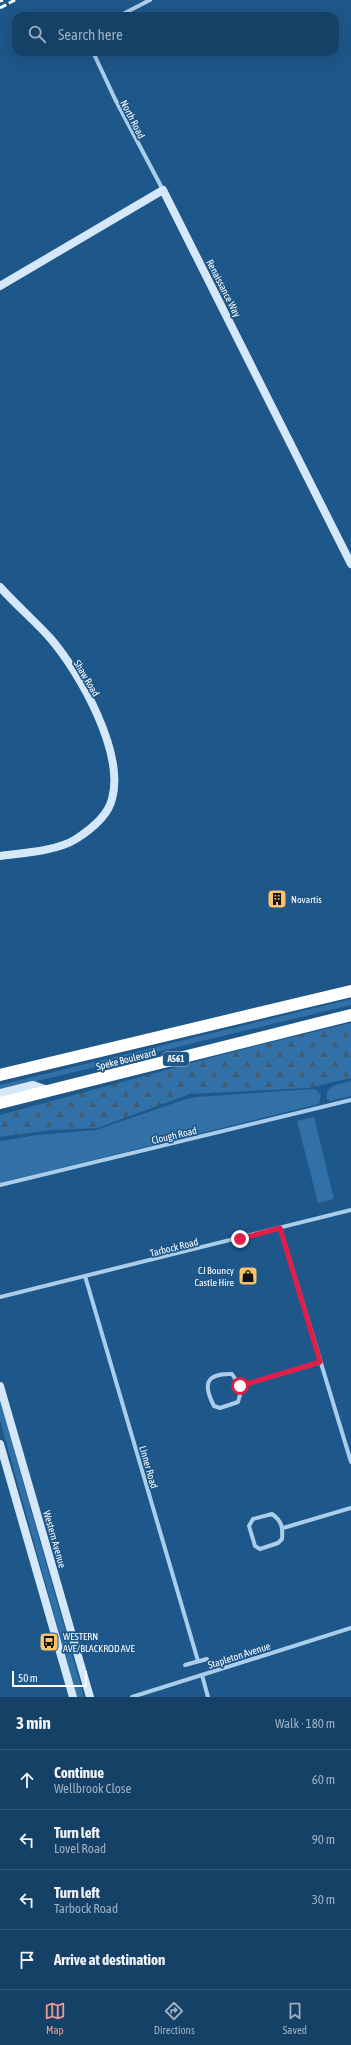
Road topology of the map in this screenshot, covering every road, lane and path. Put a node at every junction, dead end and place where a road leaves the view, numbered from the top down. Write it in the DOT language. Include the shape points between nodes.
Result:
graph roads {
  1 [pos="150,0"];
  2 [pos="127,12"];
  3 [pos="95,56"];
  4 [pos="163,190"];
  5 [pos="0,286"];
  6 [pos="351,564"];
  7 [pos="0,587"];
  8 [pos="0,856"];
  9 [pos="351,991"];
  10 [pos="351,1015"];
  11 [pos="0,1075"];
  12 [pos="49,1091"];
  13 [pos="0,1093"];
  14 [pos="351,1100"];
  15 [pos="0,1103"];
  16 [pos="0,1185"];
  17 [pos="351,1210"];
  18 [pos="280,1228"];
  19 [pos="85,1276"];
  20 [pos="0,1297"];
  21 [pos="320,1362"];
  22 [pos="0,1386"];
  23 [pos="240,1386"];
  24 [pos="0,1444"];
  25 [pos="351,1462"];
  26 [pos="351,1508"];
  27 [pos="283,1528"];
  28 [pos="351,1628"];
  29 [pos="207,1658"];
  30 [pos="198,1661"];
  31 [pos="185,1665"];
  32 [pos="202,1675"];
  33 [pos="73,1697"];
  34 [pos="90,1697"];
  35 [pos="132,1697"];
  36 [pos="208,1697"];
  1 -- 2 [label="street"];
  3 -- 4 [label="street, North Road" via="118,106"];
  4 -- 5 [label="street"];
  4 -- 6 [label="street, Renaissance Way"];
  7 -- 8 [label="street, Shaw Road" via="51,640 85,689 101,724 112,757 115,777 112,800 101,818 75,839 49,849"];
  9 -- 11 [label="highway, Speke Boulevard"];
  10 -- 12 [label="highway, Speke Boulevard / A561"];
  12 -- 13 [label="street, A561" via="33,1085"];
  12 -- 15 [label="highway, Speke Boulevard / A561"];
  14 -- 16 [label="street, Clough Road"];
  17 -- 18 [label="street, Tarbock Road"];
  18 -- 19 [label="street, Tarbock Road"];
  18 -- 21 [label="street"];
  19 -- 20 [label="street, Tarbock Road"];
  19 -- 30 [label="street, Linner Road"];
  21 -- 23 [label="street"];
  21 -- 25 [label="street"];
  22 -- 34 [label="street, Western Avenue"];
  23 -- 23 [label="street" via="238,1402 220,1408 214,1406 206,1388 207,1382 212,1378 227,1374 232,1374"];
  24 -- 33 [label="street"];
  26 -- 27 [label="street"];
  27 -- 27 [label="street" via="277,1517 272,1514 253,1519 250,1526 255,1546 260,1549 278,1543 282,1539"];
  28 -- 32 [label="street, Stapleton Avenue"];
  29 -- 30 [label="street"];
  30 -- 31 [label="street"];
  32 -- 35 [label="street, Stapleton Avenue"];
  32 -- 36 [label="street"];
}
